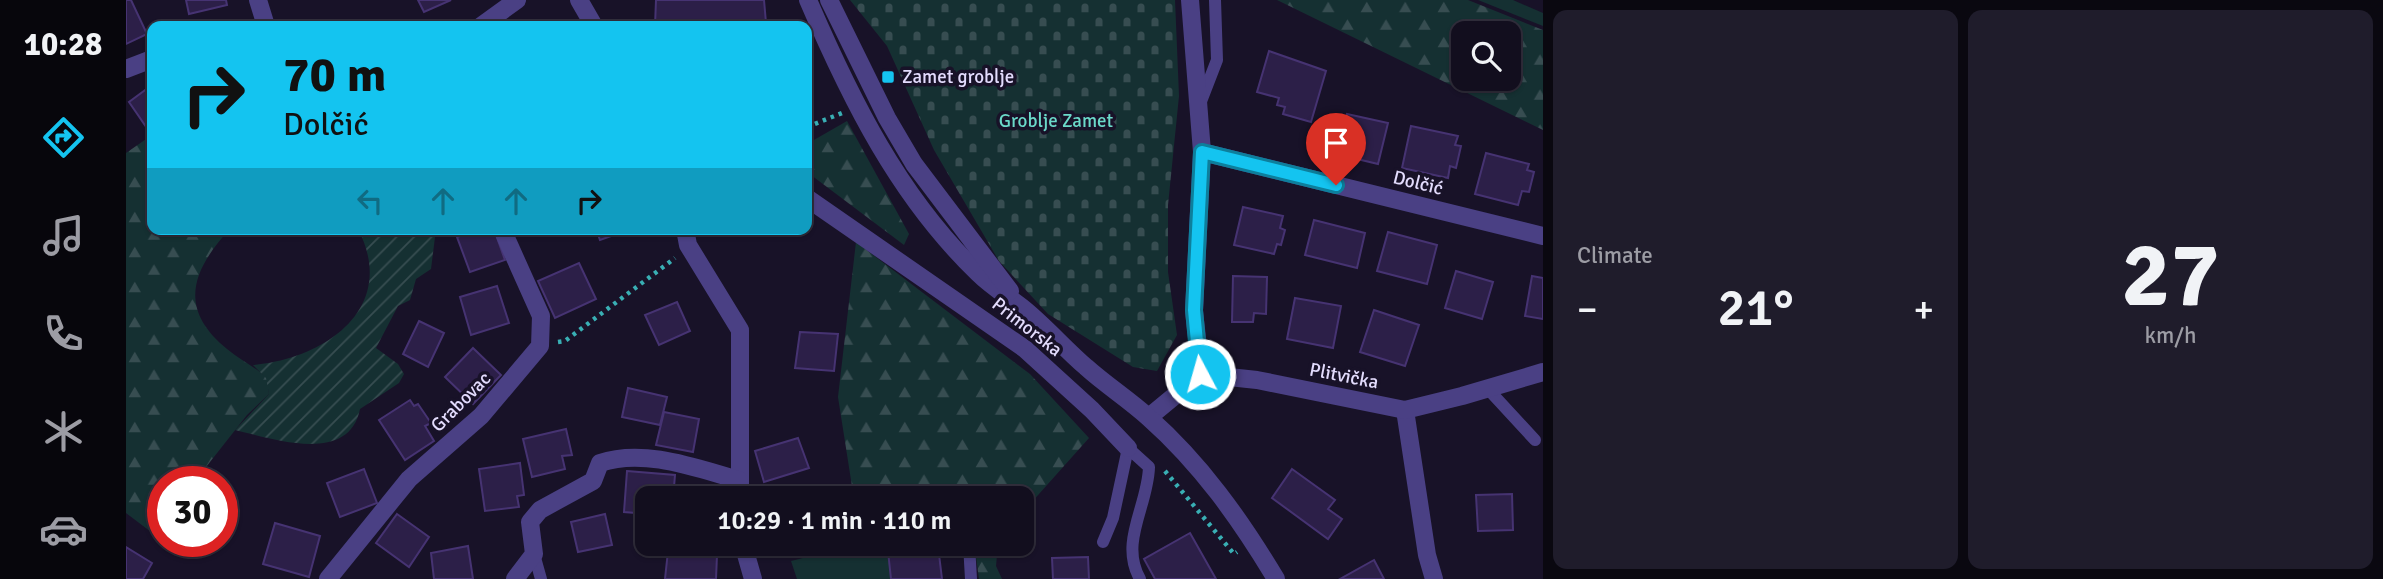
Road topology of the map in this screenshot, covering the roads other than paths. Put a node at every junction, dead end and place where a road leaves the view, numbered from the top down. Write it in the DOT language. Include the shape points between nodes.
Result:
graph roads {
  1 [pos="258,0"];
  2 [pos="517,0"];
  3 [pos="579,0"];
  4 [pos="808,0"];
  5 [pos="829,0"];
  6 [pos="1189,0"];
  7 [pos="1215,0"];
  8 [pos="264,21"];
  9 [pos="488,21"];
  10 [pos="591,21"];
  11 [pos="147,61"];
  12 [pos="126,69"];
  13 [pos="1200,104"];
  14 [pos="1202,152"];
  15 [pos="812,201"];
  16 [pos="505,235"];
  17 [pos="1543,236"];
  18 [pos="686,237"];
  19 [pos="1025,310"];
  20 [pos="1543,372"];
  21 [pos="1200,374"];
  22 [pos="1487,388"];
  23 [pos="1405,410"];
  24 [pos="1149,417"];
  25 [pos="1535,440"];
  26 [pos="1128,448"];
  27 [pos="739,480"];
  28 [pos="739,486"];
  29 [pos="1103,542"];
  30 [pos="534,554"];
  31 [pos="746,556"];
  32 [pos="970,556"];
  33 [pos="328,579"];
  34 [pos="515,579"];
  35 [pos="541,579"];
  36 [pos="753,579"];
  37 [pos="971,579"];
  38 [pos="1140,579"];
  39 [pos="1276,579"];
  40 [pos="1434,579"];
  1 -- 8 [label="street"];
  2 -- 9 [label="street"];
  3 -- 10 [label="street"];
  4 -- 19 [label="street, Primorska" via="853,100 899,181 979,275"];
  5 -- 19 [label="street, Primorska" via="914,164"];
  6 -- 13 [label="street"];
  7 -- 13 [label="lane" via="1217,60"];
  11 -- 12 [label="street"];
  13 -- 14 [label="street"];
  14 -- 17 [label="street, Dolčić"];
  14 -- 21 [label="street" via="1194,310"];
  15 -- 26 [label="street, Primorska" via="1026,349"];
  16 -- 33 [label="street, Grabovac" via="541,316 540,346 481,416 409,479"];
  18 -- 27 [label="street" via="740,330"];
  19 -- 24 [label="street, Primorska" via="1086,368"];
  20 -- 22 [label="street, Plitvička"];
  21 -- 23 [label="street, Plitvička" via="1257,380"];
  21 -- 24 [label="street"];
  22 -- 23 [label="street, Plitvička"];
  22 -- 25 [label="lane"];
  23 -- 40 [label="street"];
  24 -- 39 [label="street, Primorska" via="1227,501"];
  26 -- 29 [label="lane"];
  26 -- 38 [label="lane" via="1149,467 1149,485 1132,540 1133,566"];
  27 -- 28 [label="street"];
  27 -- 30 [label="street" via="640,458 618,457 600,463 593,481 540,510 530,522"];
  30 -- 34 [label="street"];
  30 -- 35 [label="lane"];
  31 -- 36 [label="street"];
  32 -- 37 [label="lane"];
}
